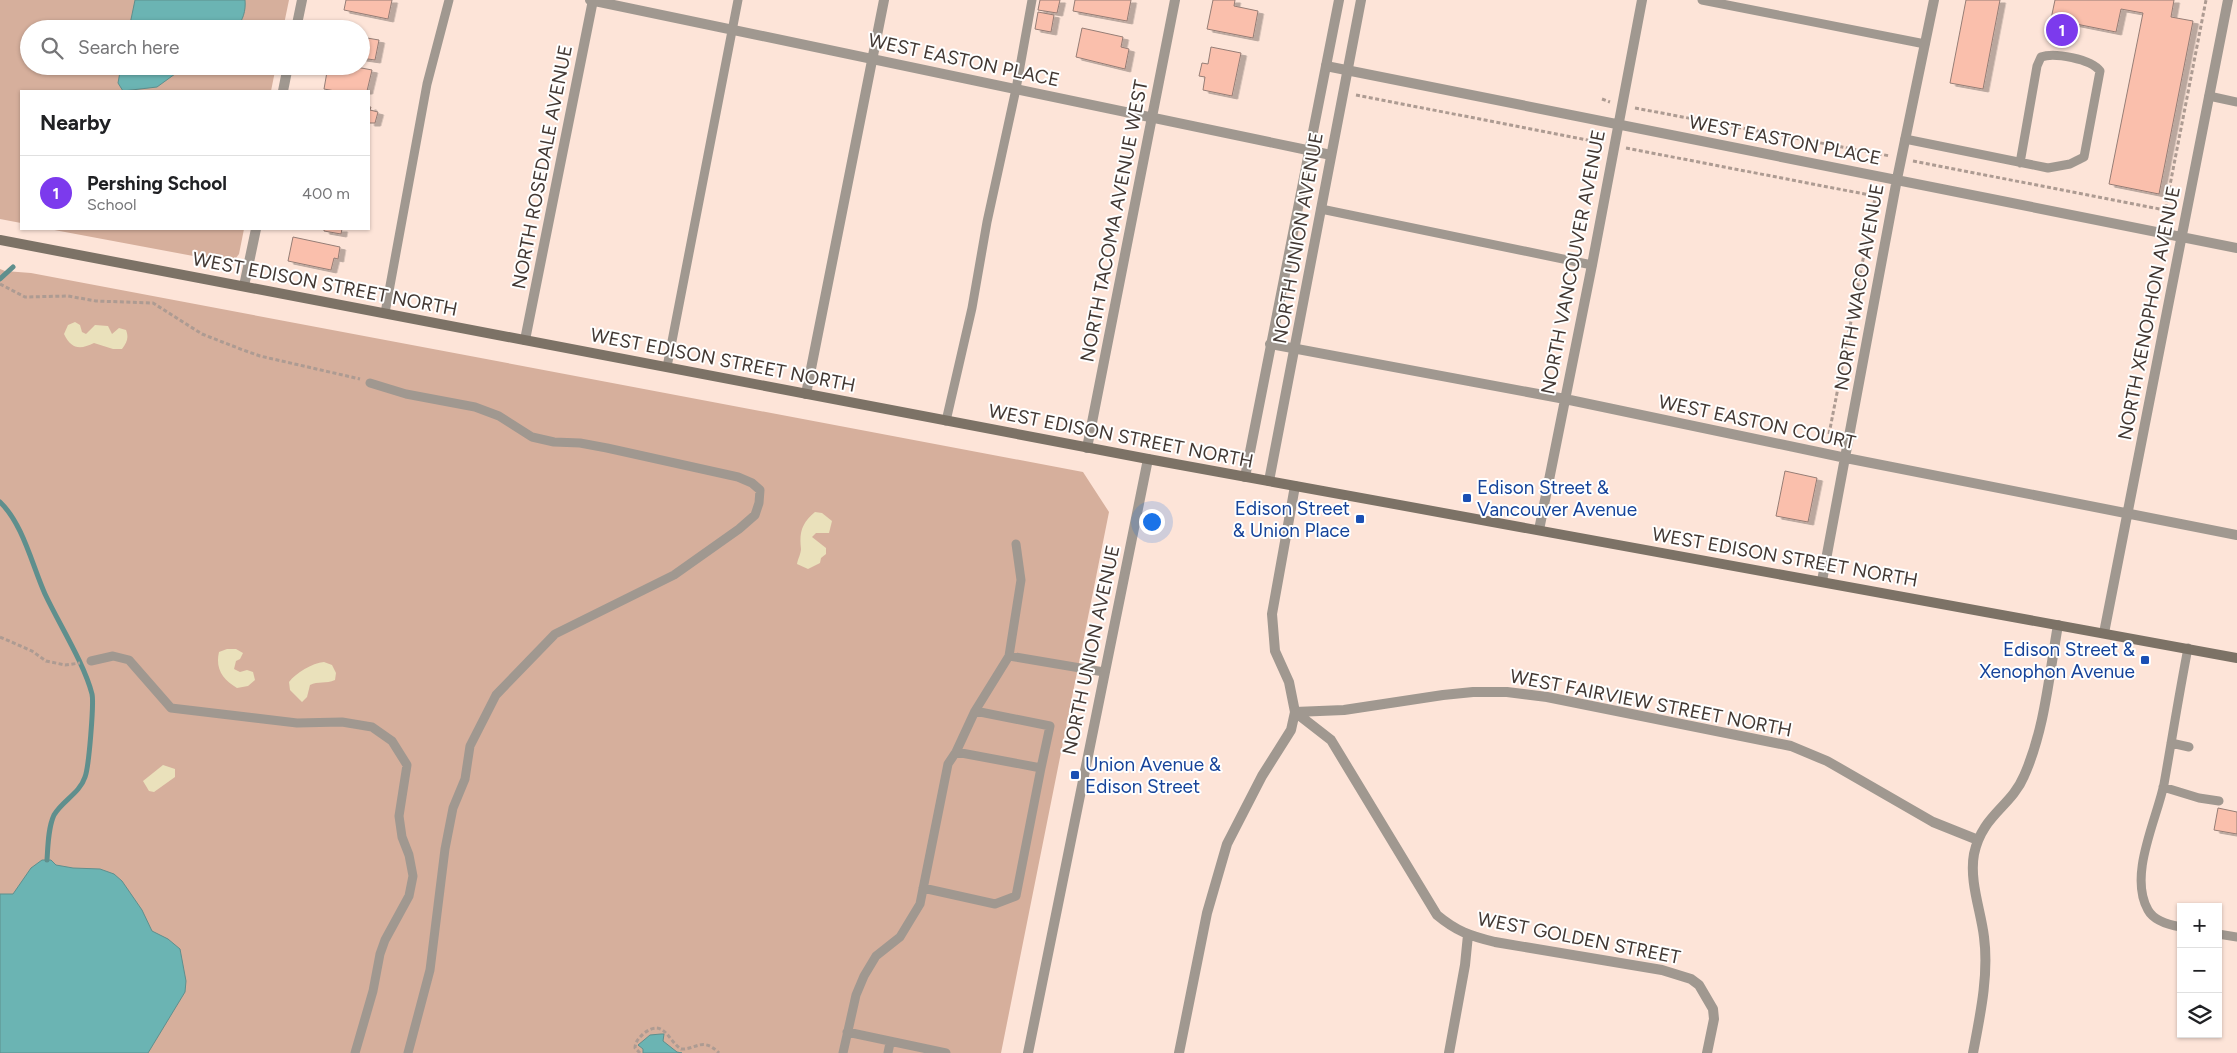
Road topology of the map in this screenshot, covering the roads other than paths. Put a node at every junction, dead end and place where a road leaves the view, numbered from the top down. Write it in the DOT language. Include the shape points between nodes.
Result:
graph roads {
  1 [pos="302,0"];
  2 [pos="449,0"];
  3 [pos="592,0"];
  4 [pos="738,0"];
  5 [pos="884,0"];
  6 [pos="1032,0"];
  7 [pos="1175,0"];
  8 [pos="1339,0"];
  9 [pos="1361,0"];
  10 [pos="1642,0"];
  11 [pos="1702,0"];
  12 [pos="1934,0"];
  13 [pos="2228,0"];
  14 [pos="298,20"];
  15 [pos="732,30"];
  16 [pos="1924,44"];
  17 [pos="872,59"];
  18 [pos="1326,66"];
  19 [pos="1347,70"];
  20 [pos="286,75"];
  21 [pos="1016,89"];
  22 [pos="283,90"];
  23 [pos="2209,96"];
  24 [pos="2237,102"];
  25 [pos="1152,117"];
  26 [pos="1618,125"];
  27 [pos="1905,139"];
  28 [pos="1309,150"];
  29 [pos="1331,155"];
  30 [pos="2020,163"];
  31 [pos="1897,179"];
  32 [pos="1321,209"];
  33 [pos="256,230"];
  34 [pos="2182,237"];
  35 [pos="0,240"];
  36 [pos="2237,248"];
  37 [pos="1592,265"];
  38 [pos="244,286"];
  39 [pos="385,313"];
  40 [pos="525,340"];
  41 [pos="1270,344"];
  42 [pos="1296,350"];
  43 [pos="667,367"];
  44 [pos="370,383"];
  45 [pos="806,394"];
  46 [pos="1565,399"];
  47 [pos="946,421"];
  48 [pos="1087,448"];
  49 [pos="1846,458"];
  50 [pos="1148,459"];
  51 [pos="1245,477"];
  52 [pos="1269,482"];
  53 [pos="1295,486"];
  54 [pos="2127,513"];
  55 [pos="1539,530"];
  56 [pos="2237,535"];
  57 [pos="1016,544"];
  58 [pos="1822,581"];
  59 [pos="2058,625"];
  60 [pos="2104,633"];
  61 [pos="2188,648"];
  62 [pos="1009,656"];
  63 [pos="2237,658"];
  64 [pos="91,661"];
  65 [pos="1104,672"];
  66 [pos="975,710"];
  67 [pos="1295,712"];
  68 [pos="2171,743"];
  69 [pos="2189,747"];
  70 [pos="956,752"];
  71 [pos="1041,768"];
  72 [pos="2163,787"];
  73 [pos="2219,801"];
  74 [pos="1978,840"];
  75 [pos="924,888"];
  76 [pos="2177,926"];
  77 [pos="2222,934"];
  78 [pos="1468,935"];
  79 [pos="2237,936"];
  80 [pos="847,1032"];
  81 [pos="890,1042"];
  82 [pos="355,1053"];
  83 [pos="408,1053"];
  84 [pos="843,1053"];
  85 [pos="888,1053"];
  86 [pos="946,1053"];
  87 [pos="1028,1053"];
  88 [pos="1179,1053"];
  89 [pos="1449,1053"];
  90 [pos="1707,1053"];
  91 [pos="1973,1053"];
  1 -- 14 [label="street"];
  2 -- 39 [label="lane" via="427,84"];
  3 -- 15 [label="street, WEST EASTON PLACE"];
  3 -- 40 [label="street, NORTH ROSEDALE AVENUE"];
  4 -- 15 [label="lane"];
  5 -- 17 [label="street"];
  6 -- 21 [label="lane"];
  7 -- 25 [label="street, NORTH TACOMA AVENUE WEST"];
  8 -- 18 [label="street, NORTH UNION AVENUE"];
  9 -- 19 [label="street, NORTH UNION AVENUE"];
  10 -- 26 [label="street, NORTH VANCOUVER AVENUE"];
  11 -- 16 [label="lane"];
  12 -- 16 [label="street, NORTH WACO AVENUE"];
  13 -- 23 [label="street, NORTH XENOPHON AVENUE"];
  15 -- 17 [label="street, WEST EASTON PLACE"];
  15 -- 43 [label="lane"];
  16 -- 27 [label="street, NORTH WACO AVENUE"];
  17 -- 21 [label="street, WEST EASTON PLACE"];
  17 -- 45 [label="street"];
  18 -- 19 [label="street, WEST EASTON PLACE"];
  18 -- 28 [label="street, NORTH UNION AVENUE"];
  19 -- 26 [label="street, WEST EASTON PLACE"];
  19 -- 29 [label="street, NORTH UNION AVENUE"];
  20 -- 22 [label="street"];
  21 -- 25 [label="street, WEST EASTON PLACE"];
  21 -- 47 [label="lane"];
  23 -- 24 [label="lane"];
  23 -- 34 [label="street, NORTH XENOPHON AVENUE"];
  25 -- 28 [label="street, WEST EASTON PLACE"];
  25 -- 48 [label="street, NORTH TACOMA AVENUE WEST"];
  26 -- 31 [label="street, WEST EASTON PLACE"];
  26 -- 37 [label="street, NORTH VANCOUVER AVENUE"];
  27 -- 30 [label="lane"];
  27 -- 31 [label="street, NORTH WACO AVENUE"];
  28 -- 29 [label="street, WEST EASTON PLACE"];
  28 -- 41 [label="street, NORTH UNION AVENUE"];
  29 -- 32 [label="street, NORTH UNION AVENUE"];
  30 -- 30 [label="lane" via="2048,168 2070,164 2084,157 2100,71 2097,67 2049,54 2041,57"];
  31 -- 34 [label="street, WEST EASTON PLACE"];
  31 -- 49 [label="street, NORTH WACO AVENUE"];
  32 -- 37 [label="lane"];
  32 -- 42 [label="street, NORTH UNION AVENUE"];
  33 -- 38 [label="street"];
  34 -- 36 [label="street, WEST EASTON PLACE"];
  34 -- 54 [label="street, NORTH XENOPHON AVENUE"];
  35 -- 38 [label="main road, WEST EDISON STREET NORTH"];
  37 -- 46 [label="street, NORTH VANCOUVER AVENUE"];
  38 -- 39 [label="main road, WEST EDISON STREET NORTH"];
  39 -- 40 [label="main road, WEST EDISON STREET NORTH"];
  40 -- 43 [label="main road, WEST EDISON STREET NORTH"];
  41 -- 42 [label="street, WEST EASTON COURT"];
  41 -- 51 [label="street, NORTH UNION AVENUE"];
  42 -- 46 [label="street, WEST EASTON COURT"];
  42 -- 52 [label="street, NORTH UNION AVENUE"];
  43 -- 45 [label="main road, WEST EDISON STREET NORTH"];
  44 -- 83 [label="lane" via="406,394 475,407 499,416 532,436 606,448 738,477 760,490 755,515 739,529 674,575 555,634 496,695 470,746 465,779 453,808 444,849 430,970"];
  45 -- 47 [label="main road, WEST EDISON STREET NORTH"];
  46 -- 49 [label="street, WEST EASTON COURT"];
  46 -- 55 [label="street, NORTH VANCOUVER AVENUE"];
  47 -- 48 [label="main road, WEST EDISON STREET NORTH"];
  48 -- 50 [label="main road, WEST EDISON STREET NORTH"];
  49 -- 54 [label="street, WEST EASTON COURT"];
  49 -- 58 [label="street, NORTH WACO AVENUE"];
  50 -- 51 [label="main road, WEST EDISON STREET NORTH"];
  50 -- 65 [label="street, NORTH UNION AVENUE"];
  51 -- 52 [label="main road, WEST EDISON STREET NORTH"];
  52 -- 53 [label="main road, WEST EDISON STREET NORTH"];
  53 -- 55 [label="main road, WEST EDISON STREET NORTH"];
  53 -- 67 [label="street" via="1272,614 1275,650 1289,682"];
  54 -- 56 [label="street, WEST EASTON COURT"];
  54 -- 60 [label="street, NORTH XENOPHON AVENUE"];
  55 -- 58 [label="main road, WEST EDISON STREET NORTH"];
  57 -- 62 [label="lane" via="1021,580"];
  58 -- 59 [label="main road, WEST EDISON STREET NORTH"];
  59 -- 60 [label="main road, WEST EDISON STREET NORTH"];
  59 -- 74 [label="street" via="2034,751 2023,778 1985,824"];
  60 -- 61 [label="main road, WEST EDISON STREET NORTH"];
  61 -- 63 [label="main road, WEST EDISON STREET NORTH"];
  61 -- 68 [label="lane"];
  62 -- 65 [label="lane"];
  62 -- 66 [label="lane"];
  64 -- 82 [label="lane" via="113,656 129,660 171,708 297,723 342,722 372,727 392,741 407,765 399,816 413,876 409,896 382,947"];
  65 -- 87 [label="street, NORTH UNION AVENUE"];
  66 -- 70 [label="lane"];
  66 -- 71 [label="lane" via="1050,726"];
  67 -- 74 [label="street, WEST FAIRVIEW STREET NORTH" via="1344,710 1473,692 1547,697 1791,746 1827,761 1933,822"];
  67 -- 78 [label="street, WEST GOLDEN STREET" via="1330,740 1437,915"];
  67 -- 88 [label="street" via="1291,730 1262,776 1227,844 1207,914"];
  68 -- 69 [label="lane"];
  68 -- 72 [label="lane"];
  70 -- 71 [label="lane"];
  70 -- 75 [label="lane" via="948,764"];
  71 -- 75 [label="lane" via="1016,896 995,904"];
  72 -- 73 [label="lane"];
  72 -- 76 [label="lane" via="2148,839 2142,874 2143,895 2148,911 2157,920"];
  74 -- 91 [label="street" via="1974,856 1975,875 1986,958"];
  75 -- 80 [label="lane" via="920,904 900,937 876,956 864,976"];
  77 -- 79 [label="lane"];
  78 -- 89 [label="street"];
  78 -- 90 [label="street, WEST GOLDEN STREET" via="1679,974 1699,986 1713,1009"];
  80 -- 81 [label="lane"];
  80 -- 84 [label="lane"];
  81 -- 85 [label="lane"];
  81 -- 86 [label="lane"];
}
